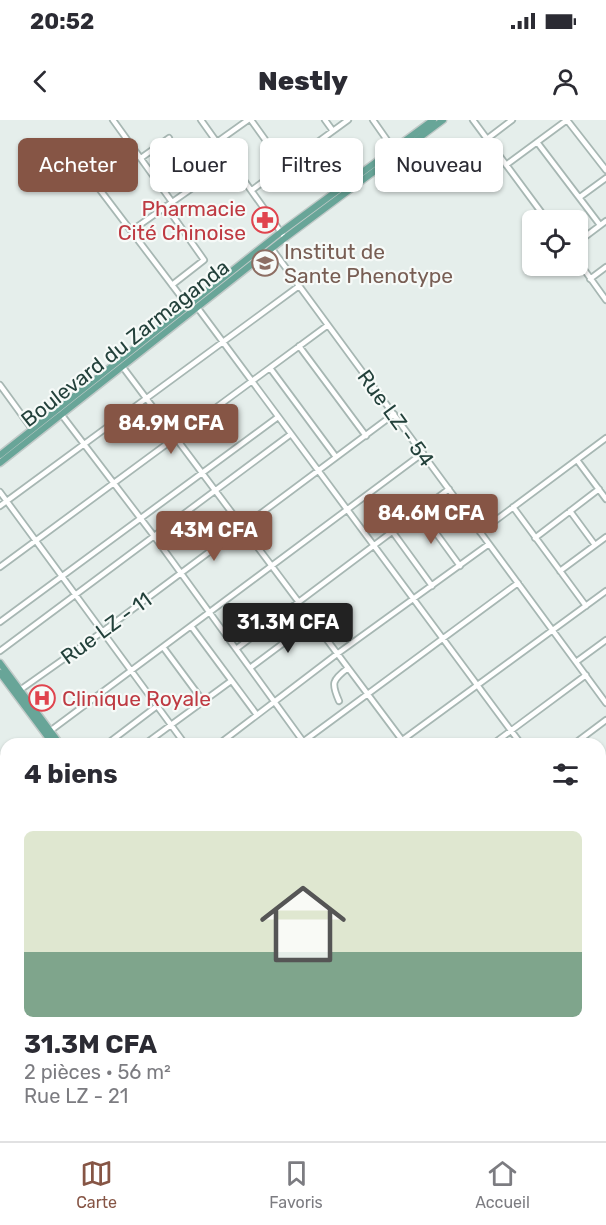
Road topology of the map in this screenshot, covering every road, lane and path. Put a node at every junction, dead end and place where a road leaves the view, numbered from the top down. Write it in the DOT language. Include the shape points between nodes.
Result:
graph roads {
  1 [pos="113,120"];
  2 [pos="201,120"];
  3 [pos="249,120"];
  4 [pos="325,120"];
  5 [pos="348,120"];
  6 [pos="373,120"];
  7 [pos="433,120"];
  8 [pos="443,120"];
  9 [pos="473,120"];
  10 [pos="512,120"];
  11 [pos="567,120"];
  12 [pos="333,131"];
  13 [pos="214,138"];
  14 [pos="223,138"];
  15 [pos="263,138"];
  16 [pos="323,138"];
  17 [pos="386,138"];
  18 [pos="410,138"];
  19 [pos="486,138"];
  20 [pos="488,138"];
  21 [pos="537,142"];
  22 [pos="150,152"];
  23 [pos="141,158"];
  24 [pos="503,161"];
  25 [pos="506,165"];
  26 [pos="606,170"];
  27 [pos="606,178"];
  28 [pos="260,184"];
  29 [pos="248,185"];
  30 [pos="252,190"];
  31 [pos="102,192"];
  32 [pos="186,192"];
  33 [pos="335,192"];
  34 [pos="580,197"];
  35 [pos="172,202"];
  36 [pos="166,206"];
  37 [pos="540,210"];
  38 [pos="606,221"];
  39 [pos="600,225"];
  40 [pos="131,231"];
  41 [pos="588,234"];
  42 [pos="283,235"];
  43 [pos="272,249"];
  44 [pos="606,267"];
  45 [pos="588,276"];
  46 [pos="590,279"];
  47 [pos="172,285"];
  48 [pos="299,286"];
  49 [pos="606,300"];
  50 [pos="188,306"];
  51 [pos="197,307"];
  52 [pos="328,325"];
  53 [pos="223,343"];
  54 [pos="299,346"];
  55 [pos="123,366"];
  56 [pos="270,368"];
  57 [pos="252,382"];
  58 [pos="0,385"];
  59 [pos="2,392"];
  60 [pos="147,399"];
  61 [pos="62,414"];
  62 [pos="394,414"];
  63 [pos="278,417"];
  64 [pos="32,429"];
  65 [pos="291,434"];
  66 [pos="366,436"];
  67 [pos="176,437"];
  68 [pos="606,438"];
  69 [pos="85,445"];
  70 [pos="423,453"];
  71 [pos="0,455"];
  72 [pos="336,458"];
  73 [pos="577,460"];
  74 [pos="0,463"];
  75 [pos="319,471"];
  76 [pos="202,472"];
  77 [pos="113,484"];
  78 [pos="449,489"];
  79 [pos="599,489"];
  80 [pos="216,490"];
  81 [pos="0,492"];
  82 [pos="606,499"];
  83 [pos="7,501"];
  84 [pos="0,506"];
  85 [pos="513,507"];
  86 [pos="347,510"];
  87 [pos="420,511"];
  88 [pos="570,511"];
  89 [pos="140,519"];
  90 [pos="243,527"];
  91 [pos="392,531"];
  92 [pos="480,532"];
  93 [pos="153,536"];
  94 [pos="606,537"];
  95 [pos="535,538"];
  96 [pos="35,541"];
  97 [pos="489,544"];
  98 [pos="595,545"];
  99 [pos="374,546"];
  100 [pos="272,566"];
  101 [pos="460,566"];
  102 [pos="0,567"];
  103 [pos="560,571"];
  104 [pos="180,573"];
  105 [pos="62,577"];
  106 [pos="518,583"];
  107 [pos="432,586"];
  108 [pos="606,591"];
  109 [pos="74,595"];
  110 [pos="414,600"];
  111 [pos="299,602"];
  112 [pos="586,606"];
  113 [pos="209,612"];
  114 [pos="313,621"];
  115 [pos="0,622"];
  116 [pos="191,626"];
  117 [pos="552,629"];
  118 [pos="102,632"];
  119 [pos="443,639"];
  120 [pos="606,640"];
  121 [pos="163,647"];
  122 [pos="236,649"];
  123 [pos="0,651"];
  124 [pos="337,654"];
  125 [pos="576,662"];
  126 [pos="0,663"];
  127 [pos="250,668"];
  128 [pos="348,668"];
  129 [pos="131,671"];
  130 [pos="0,673"];
  131 [pos="586,675"];
  132 [pos="231,681"];
  133 [pos="477,685"];
  134 [pos="20,690"];
  135 [pos="368,695"];
  136 [pos="203,701"];
  137 [pos="339,702"];
  138 [pos="276,703"];
  139 [pos="606,703"];
  140 [pos="157,706"];
  141 [pos="257,715"];
  142 [pos="606,720"];
  143 [pos="171,725"];
  144 [pos="50,731"];
  145 [pos="511,731"];
  146 [pos="49,738"];
  147 [pos="55,738"];
  148 [pos="115,738"];
  149 [pos="153,738"];
  150 [pos="181,738"];
  151 [pos="227,738"];
  152 [pos="300,738"];
  153 [pos="310,738"];
  154 [pos="398,738"];
  155 [pos="408,738"];
  156 [pos="501,738"];
  157 [pos="516,738"];
  158 [pos="582,738"];
  1 -- 23 [label="street"];
  2 -- 13 [label="street"];
  3 -- 14 [label="street"];
  3 -- 15 [label="street"];
  4 -- 12 [label="street"];
  5 -- 12 [label="street"];
  6 -- 17 [label="street"];
  7 -- 18 [label="main road, Boulevard du Zarmaganda"];
  8 -- 42 [label="main road, Boulevard du Zarmaganda"];
  9 -- 19 [label="street"];
  10 -- 20 [label="street"];
  11 -- 21 [label="street"];
  11 -- 26 [label="street"];
  12 -- 16 [label="street"];
  21 -- 25 [label="street"];
  21 -- 34 [label="street"];
  22 -- 23 [label="street"];
  23 -- 35 [label="street"];
  24 -- 25 [label="street"];
  25 -- 37 [label="street"];
  27 -- 34 [label="street"];
  28 -- 30 [label="street"];
  29 -- 30 [label="street"];
  30 -- 42 [label="street"];
  31 -- 40 [label="street"];
  32 -- 35 [label="street"];
  33 -- 42 [label="main road, Boulevard du Zarmaganda"];
  34 -- 39 [label="street"];
  35 -- 36 [label="street"];
  36 -- 40 [label="street"];
  36 -- 47 [label="street" via="204,260"];
  38 -- 39 [label="street"];
  39 -- 41 [label="street"];
  40 -- 47 [label="street"];
  42 -- 43 [label="main road, Boulevard du Zarmaganda"];
  42 -- 50 [label="main road, Boulevard du Zarmaganda"];
  43 -- 48 [label="street, Rue LZ - 54"];
  43 -- 51 [label="main road, Boulevard du Zarmaganda"];
  44 -- 46 [label="street"];
  45 -- 46 [label="street"];
  46 -- 49 [label="street"];
  47 -- 50 [label="street"];
  48 -- 52 [label="street, Rue LZ - 54"];
  48 -- 53 [label="street"];
  50 -- 64 [label="main road, Boulevard du Zarmaganda"];
  51 -- 53 [label="street"];
  51 -- 55 [label="main road, Boulevard du Zarmaganda"];
  52 -- 54 [label="street"];
  52 -- 62 [label="street, Rue LZ - 54"];
  53 -- 57 [label="street"];
  53 -- 60 [label="street"];
  54 -- 56 [label="street"];
  54 -- 66 [label="street"];
  55 -- 60 [label="street"];
  55 -- 61 [label="main road, Boulevard du Zarmaganda"];
  56 -- 57 [label="street"];
  56 -- 72 [label="street"];
  57 -- 63 [label="street"];
  57 -- 67 [label="street"];
  58 -- 59 [label="street"];
  59 -- 64 [label="street"];
  60 -- 67 [label="street"];
  60 -- 69 [label="street"];
  61 -- 69 [label="street"];
  61 -- 74 [label="main road, Boulevard du Zarmaganda"];
  62 -- 66 [label="street, Rue LZ - 11"];
  62 -- 70 [label="street, Rue LZ - 54"];
  63 -- 65 [label="street"];
  63 -- 76 [label="street"];
  64 -- 71 [label="main road, Boulevard du Zarmaganda"];
  65 -- 75 [label="street"];
  65 -- 80 [label="street"];
  66 -- 72 [label="street, Rue LZ - 11"];
  67 -- 76 [label="street"];
  67 -- 77 [label="street"];
  68 -- 73 [label="street"];
  69 -- 77 [label="street"];
  69 -- 83 [label="street"];
  70 -- 78 [label="street, Rue LZ - 54"];
  70 -- 86 [label="street"];
  72 -- 75 [label="street, Rue LZ - 11"];
  73 -- 79 [label="street"];
  73 -- 85 [label="street"];
  75 -- 86 [label="street"];
  75 -- 90 [label="street, Rue LZ - 11"];
  76 -- 80 [label="street"];
  76 -- 89 [label="street"];
  77 -- 89 [label="street"];
  77 -- 96 [label="street"];
  78 -- 87 [label="street"];
  78 -- 92 [label="street, Rue LZ - 54"];
  79 -- 82 [label="street"];
  79 -- 88 [label="street"];
  80 -- 90 [label="street"];
  80 -- 93 [label="street"];
  81 -- 83 [label="street"];
  83 -- 84 [label="street"];
  83 -- 96 [label="street"];
  85 -- 92 [label="street"];
  85 -- 95 [label="street"];
  86 -- 99 [label="street"];
  86 -- 100 [label="street"];
  87 -- 91 [label="street"];
  87 -- 101 [label="street"];
  88 -- 95 [label="street"];
  88 -- 98 [label="street"];
  89 -- 93 [label="street"];
  89 -- 105 [label="street"];
  90 -- 100 [label="street"];
  90 -- 104 [label="street, Rue LZ - 11"];
  91 -- 99 [label="street"];
  91 -- 107 [label="street"];
  92 -- 97 [label="street, Rue LZ - 54"];
  93 -- 104 [label="street"];
  93 -- 109 [label="street"];
  94 -- 98 [label="street"];
  95 -- 103 [label="street"];
  96 -- 102 [label="street"];
  96 -- 105 [label="street"];
  97 -- 101 [label="street"];
  97 -- 106 [label="street, Rue LZ - 54"];
  98 -- 103 [label="street"];
  99 -- 110 [label="street"];
  99 -- 111 [label="street"];
  100 -- 111 [label="street"];
  100 -- 113 [label="street"];
  101 -- 107 [label="street"];
  103 -- 112 [label="street"];
  104 -- 113 [label="street"];
  104 -- 118 [label="street, Rue LZ - 11"];
  105 -- 109 [label="street"];
  105 -- 115 [label="street"];
  106 -- 117 [label="street, Rue LZ - 54"];
  106 -- 119 [label="street"];
  107 -- 110 [label="street"];
  108 -- 112 [label="street"];
  109 -- 118 [label="street"];
  109 -- 123 [label="street"];
  110 -- 119 [label="street"];
  110 -- 124 [label="street"];
  111 -- 114 [label="street"];
  111 -- 122 [label="street"];
  112 -- 117 [label="street"];
  113 -- 116 [label="street"];
  113 -- 122 [label="street"];
  114 -- 124 [label="street"];
  114 -- 127 [label="street"];
  116 -- 121 [label="street"];
  116 -- 132 [label="street"];
  117 -- 125 [label="street, Rue LZ - 54"];
  117 -- 133 [label="street"];
  118 -- 129 [label="street"];
  118 -- 134 [label="street, Rue LZ - 11"];
  119 -- 133 [label="street"];
  119 -- 135 [label="street"];
  120 -- 125 [label="street"];
  121 -- 129 [label="street"];
  121 -- 136 [label="street"];
  122 -- 127 [label="street"];
  124 -- 128 [label="street"];
  124 -- 138 [label="street"];
  125 -- 131 [label="street, Rue LZ - 54"];
  126 -- 134 [label="main road"];
  127 -- 138 [label="street"];
  128 -- 135 [label="street"];
  128 -- 137 [label="street" via="334,681"];
  129 -- 140 [label="street"];
  129 -- 144 [label="street"];
  130 -- 146 [label="main road"];
  131 -- 139 [label="street, Rue LZ - 54"];
  131 -- 145 [label="street"];
  132 -- 136 [label="street"];
  132 -- 141 [label="street"];
  133 -- 145 [label="street"];
  133 -- 155 [label="street"];
  134 -- 144 [label="main road"];
  135 -- 153 [label="street"];
  135 -- 154 [label="street"];
  136 -- 143 [label="street"];
  138 -- 141 [label="street"];
  138 -- 152 [label="street"];
  140 -- 143 [label="street"];
  140 -- 148 [label="street"];
  141 -- 151 [label="street"];
  142 -- 158 [label="street"];
  143 -- 149 [label="street"];
  143 -- 150 [label="street"];
  144 -- 147 [label="main road"];
  145 -- 156 [label="street"];
  145 -- 157 [label="street"];
}
